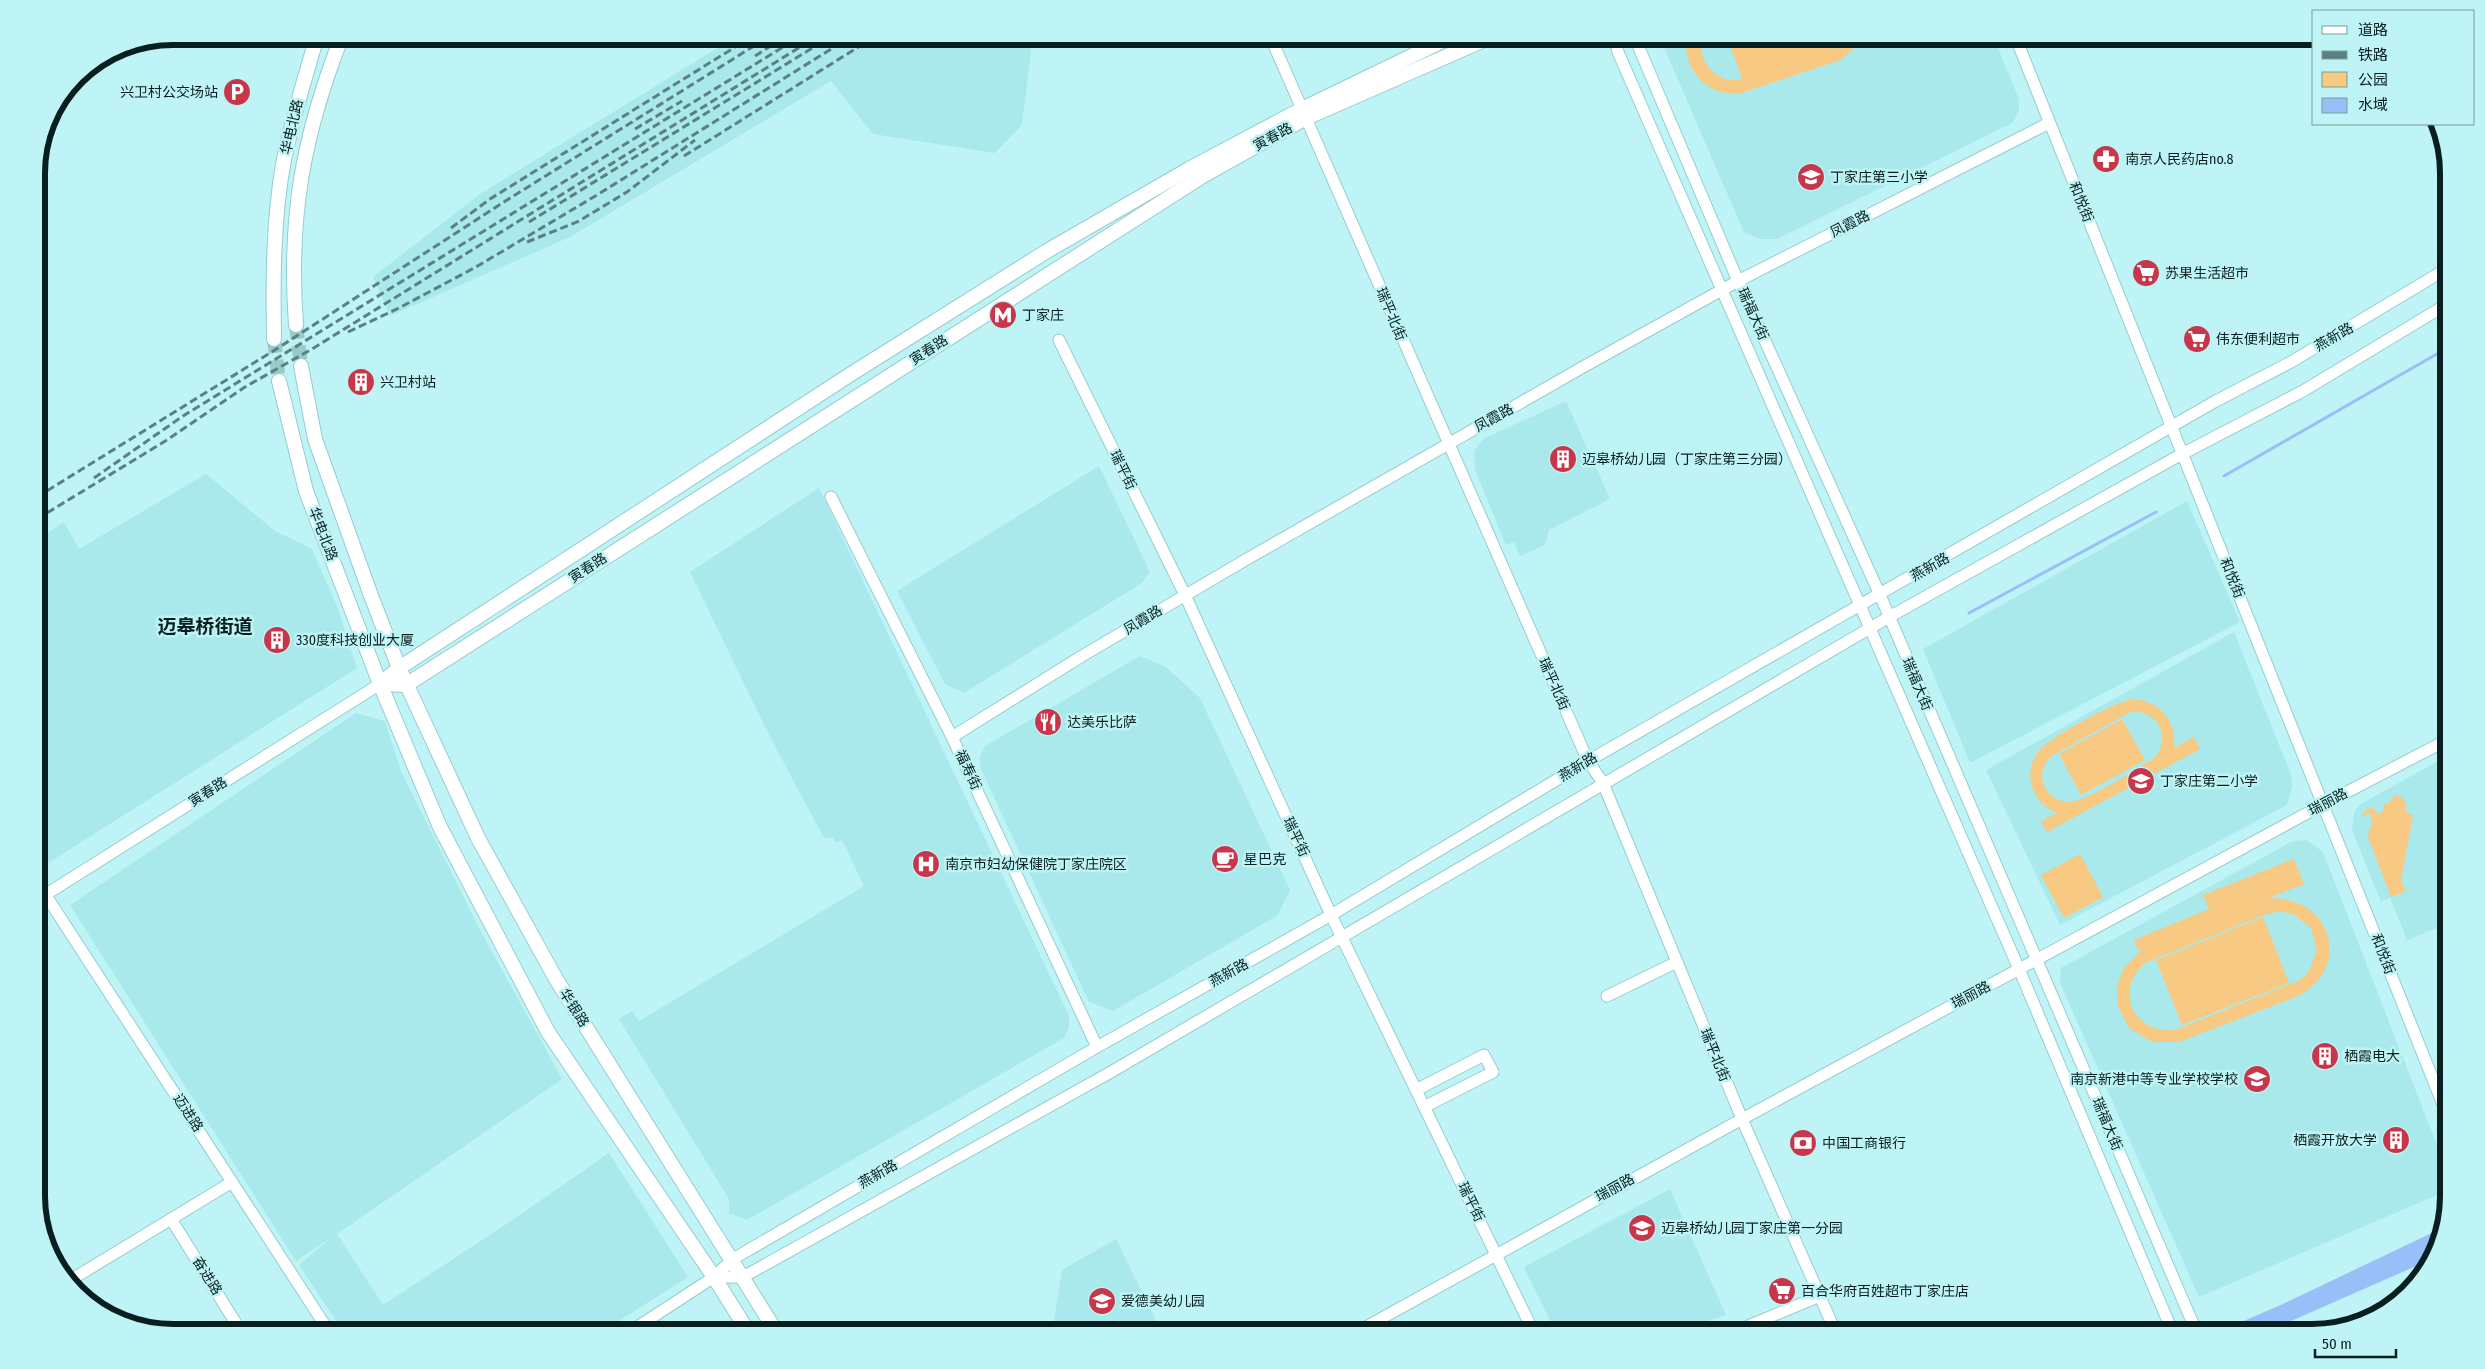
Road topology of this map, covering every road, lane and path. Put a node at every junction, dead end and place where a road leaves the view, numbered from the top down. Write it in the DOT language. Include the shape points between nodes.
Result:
graph roads {
  1 [pos="314,45"];
  2 [pos="338,45"];
  3 [pos="1274,45"];
  4 [pos="1436,45"];
  5 [pos="1471,45"];
  6 [pos="1616,45"];
  7 [pos="1638,45"];
  8 [pos="2019,45"];
  9 [pos="1304,113"];
  10 [pos="2049,123"];
  11 [pos="2440,273"];
  12 [pos="1738,281"];
  13 [pos="1722,290"];
  14 [pos="2440,308"];
  15 [pos="296,325"];
  16 [pos="274,339"];
  17 [pos="1059,340"];
  18 [pos="301,366"];
  19 [pos="279,381"];
  20 [pos="2172,427"];
  21 [pos="1448,444"];
  22 [pos="2182,454"];
  23 [pos="831,497"];
  24 [pos="1185,595"];
  25 [pos="1880,596"];
  26 [pos="1861,606"];
  27 [pos="1889,617"];
  28 [pos="1871,628"];
  29 [pos="399,668"];
  30 [pos="380,684"];
  31 [pos="406,685"];
  32 [pos="952,737"];
  33 [pos="2440,744"];
  34 [pos="1588,761"];
  35 [pos="1603,783"];
  36 [pos="2324,804"];
  37 [pos="45,894"];
  38 [pos="45,903"];
  39 [pos="1331,915"];
  40 [pos="1342,937"];
  41 [pos="2037,960"];
  42 [pos="1677,962"];
  43 [pos="2019,969"];
  44 [pos="1607,996"];
  45 [pos="1097,1047"];
  46 [pos="1416,1090"];
  47 [pos="2440,1097"];
  48 [pos="1424,1106"];
  49 [pos="1742,1119"];
  50 [pos="232,1182"];
  51 [pos="171,1219"];
  52 [pos="1496,1253"];
  53 [pos="732,1259"];
  54 [pos="714,1277"];
  55 [pos="743,1277"];
  56 [pos="74,1278"];
  57 [pos="1820,1296"];
  58 [pos="236,1324"];
  59 [pos="324,1324"];
  60 [pos="642,1324"];
  61 [pos="743,1324"];
  62 [pos="772,1324"];
  63 [pos="1371,1324"];
  64 [pos="1530,1324"];
  65 [pos="1753,1324"];
  66 [pos="1832,1324"];
  67 [pos="2169,1324"];
  68 [pos="2193,1324"];
  1 -- 16 [label="main road, 华电北路" via="283,164 276,216"];
  2 -- 15 [label="main road, 华电北路" via="308,137 299,189 292,279"];
  3 -- 9 [label="street, 瑞平北街"];
  4 -- 9 [label="main road, 寅春路"];
  5 -- 9 [label="main road, 寅春路"];
  6 -- 13 [label="street, 瑞福大街"];
  7 -- 12 [label="street, 瑞福大街"];
  8 -- 10 [label="street, 和悦街"];
  9 -- 21 [label="street, 瑞平北街"];
  9 -- 29 [label="main road, 寅春路" via="1189,169 1046,251"];
  9 -- 31 [label="main road, 寅春路"];
  10 -- 12 [label="street, 凤霞路"];
  10 -- 20 [label="street, 和悦街"];
  11 -- 20 [label="street, 燕新路" via="2291,362"];
  12 -- 13 [label="street, 凤霞路"];
  12 -- 25 [label="street, 瑞福大街"];
  13 -- 21 [label="street, 凤霞路"];
  13 -- 26 [label="street, 瑞福大街"];
  14 -- 22 [label="street, 燕新路" via="2303,391"];
  17 -- 24 [label="street, 瑞平街"];
  18 -- 29 [label="main road, 华电北路" via="315,438"];
  19 -- 30 [label="main road, 华电北路" via="306,491"];
  20 -- 22 [label="street, 和悦街"];
  20 -- 25 [label="street, 燕新路"];
  21 -- 24 [label="street, 凤霞路"];
  21 -- 34 [label="street, 瑞平北街"];
  22 -- 27 [label="street, 燕新路"];
  22 -- 36 [label="street, 和悦街"];
  23 -- 32 [label="street, 福寿街"];
  24 -- 32 [label="street, 凤霞路"];
  24 -- 39 [label="street, 瑞平街"];
  25 -- 26 [label="street, 燕新路"];
  25 -- 27 [label="street, 瑞福大街"];
  26 -- 28 [label="street, 瑞福大街"];
  26 -- 34 [label="street, 燕新路"];
  27 -- 28 [label="street, 燕新路"];
  27 -- 41 [label="street, 瑞福大街"];
  28 -- 35 [label="street, 燕新路"];
  28 -- 43 [label="street, 瑞福大街"];
  29 -- 30 [label="main road, 寅春路"];
  29 -- 31 [label="main road, 华银路"];
  30 -- 31 [label="main road"];
  30 -- 37 [label="street, 寅春路"];
  30 -- 54 [label="main road" via="440,827 548,1032"];
  31 -- 53 [label="main road, 华银路" via="478,838 556,979"];
  32 -- 45 [label="street, 福寿街"];
  33 -- 36 [label="street, 瑞丽路"];
  34 -- 35 [label="street, 瑞平北街"];
  34 -- 39 [label="street, 燕新路"];
  35 -- 40 [label="street, 燕新路"];
  35 -- 42 [label="street, 瑞平北街"];
  36 -- 41 [label="street, 瑞丽路"];
  36 -- 47 [label="street, 和悦街"];
  38 -- 50 [label="street, 迈进路"];
  39 -- 40 [label="street, 瑞平街"];
  39 -- 45 [label="street, 燕新路"];
  40 -- 46 [label="street, 瑞平街"];
  40 -- 55 [label="street, 燕新路" via="1111,1072"];
  41 -- 43 [label="street, 瑞丽路"];
  41 -- 68 [label="street, 瑞福大街"];
  42 -- 44 [label="street"];
  42 -- 49 [label="street, 瑞平北街"];
  43 -- 49 [label="street, 瑞丽路"];
  43 -- 67 [label="street, 瑞福大街"];
  45 -- 53 [label="street, 燕新路"];
  46 -- 48 [label="street, 瑞平街"];
  46 -- 48 [label="street" via="1484,1055 1493,1072"];
  48 -- 52 [label="street, 瑞平街"];
  49 -- 52 [label="street, 瑞丽路"];
  49 -- 57 [label="street, 瑞平北街"];
  50 -- 51 [label="street"];
  50 -- 59 [label="street, 迈进路"];
  51 -- 56 [label="street"];
  51 -- 58 [label="street, 奋进路"];
  52 -- 63 [label="street, 瑞丽路"];
  52 -- 64 [label="street, 瑞平街"];
  53 -- 54 [label="street, 燕新路"];
  53 -- 55 [label="main road, 华银路"];
  54 -- 55 [label="street, 燕新路"];
  54 -- 60 [label="street, 燕新路"];
  54 -- 61 [label="main road"];
  55 -- 62 [label="main road, 华银路"];
  57 -- 65 [label="street"];
  57 -- 66 [label="street, 瑞平北街"];
}
